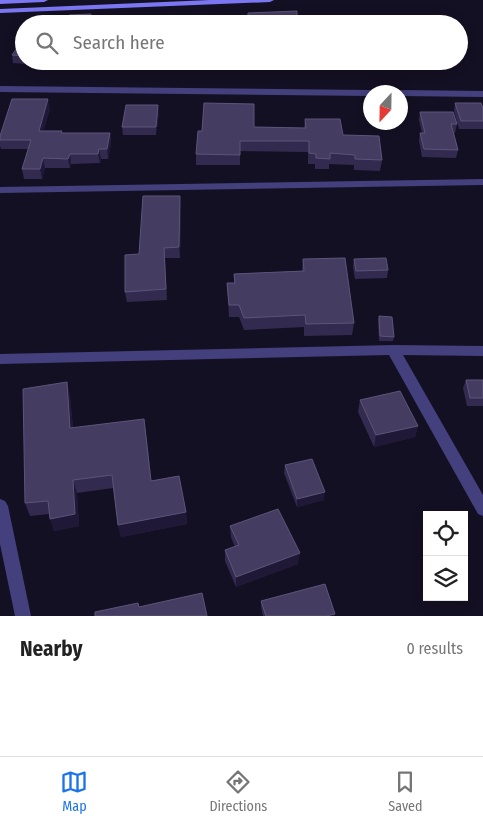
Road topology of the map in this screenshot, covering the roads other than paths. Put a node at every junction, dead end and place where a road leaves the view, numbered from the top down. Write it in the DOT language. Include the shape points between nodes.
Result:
graph roads {
  1 [pos="44,0"];
  2 [pos="270,0"];
  3 [pos="0,2"];
  4 [pos="0,11"];
  5 [pos="0,89"];
  6 [pos="363,93"];
  7 [pos="408,93"];
  8 [pos="483,94"];
  9 [pos="483,182"];
  10 [pos="0,190"];
  11 [pos="393,350"];
  12 [pos="483,351"];
  13 [pos="0,359"];
  14 [pos="0,506"];
  15 [pos="483,509"];
  16 [pos="5,549"];
  17 [pos="23,616"];
  1 -- 3 [label="main road"];
  2 -- 4 [label="main road"];
  5 -- 6 [label="street"];
  7 -- 8 [label="street"];
  9 -- 10 [label="street"];
  11 -- 12 [label="street"];
  11 -- 13 [label="street"];
  11 -- 15 [label="street"];
  14 -- 16 [label="street"];
  16 -- 17 [label="street"];
}
